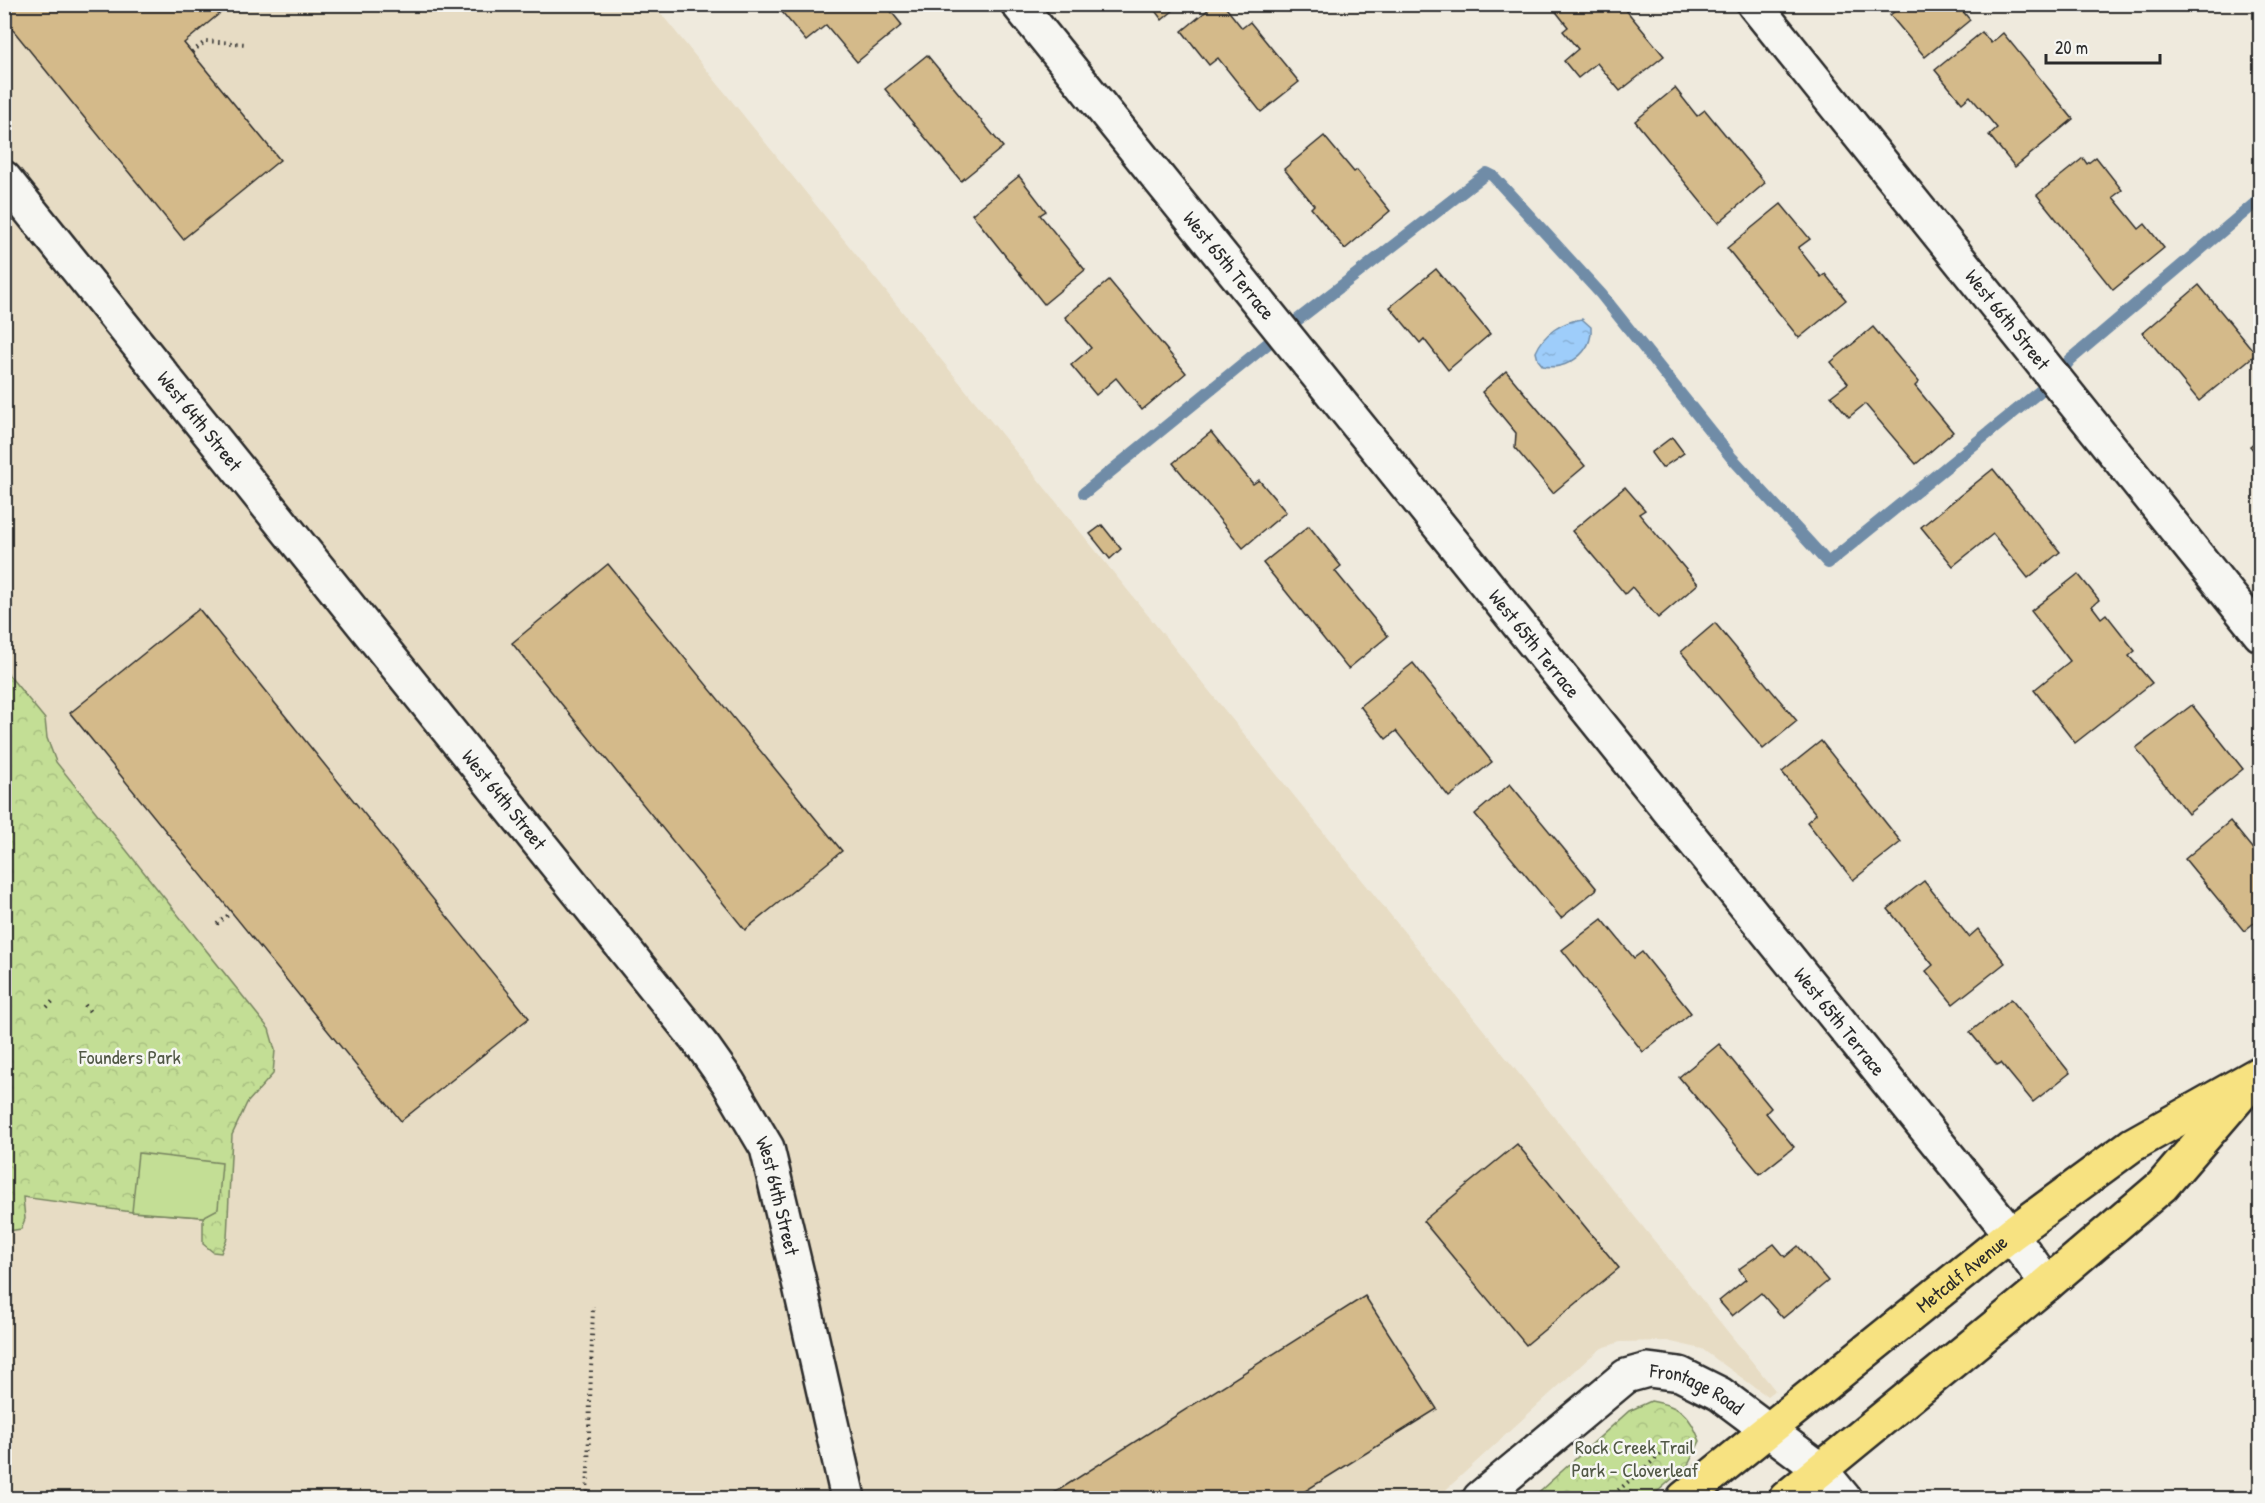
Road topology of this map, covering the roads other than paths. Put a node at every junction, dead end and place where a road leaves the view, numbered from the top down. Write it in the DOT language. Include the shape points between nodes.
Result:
graph roads {
  1 [pos="1018,4"];
  2 [pos="1754,4"];
  3 [pos="4,178"];
  4 [pos="2260,634"];
  5 [pos="2259,1075"];
  6 [pos="2011,1234"];
  7 [pos="2047,1284"];
  8 [pos="1767,1431"];
  9 [pos="1820,1469"];
  10 [pos="848,1498"];
  11 [pos="1480,1498"];
  12 [pos="1684,1498"];
  13 [pos="1786,1498"];
  14 [pos="1844,1498"];
  1 -- 6 [label="street, West 65th Terrace"];
  2 -- 4 [label="street, West 66th Street"];
  3 -- 10 [label="street, West 64th Street" via="728,1082 766,1148"];
  5 -- 6 [label="main road, Metcalf Avenue" via="2132,1145"];
  5 -- 7 [label="main road, Metcalf Avenue" via="2162,1186"];
  6 -- 7 [label="street, West 65th Terrace"];
  6 -- 8 [label="main road, Metcalf Avenue"];
  7 -- 9 [label="main road, Metcalf Avenue"];
  8 -- 9 [label="street, Frontage Road"];
  8 -- 11 [label="street, Frontage Road" via="1720,1394 1680,1374 1648,1370 1626,1376"];
  8 -- 12 [label="main road, Metcalf Avenue"];
  9 -- 13 [label="main road, Metcalf Avenue"];
  9 -- 14 [label="street, Frontage Road"];
}
